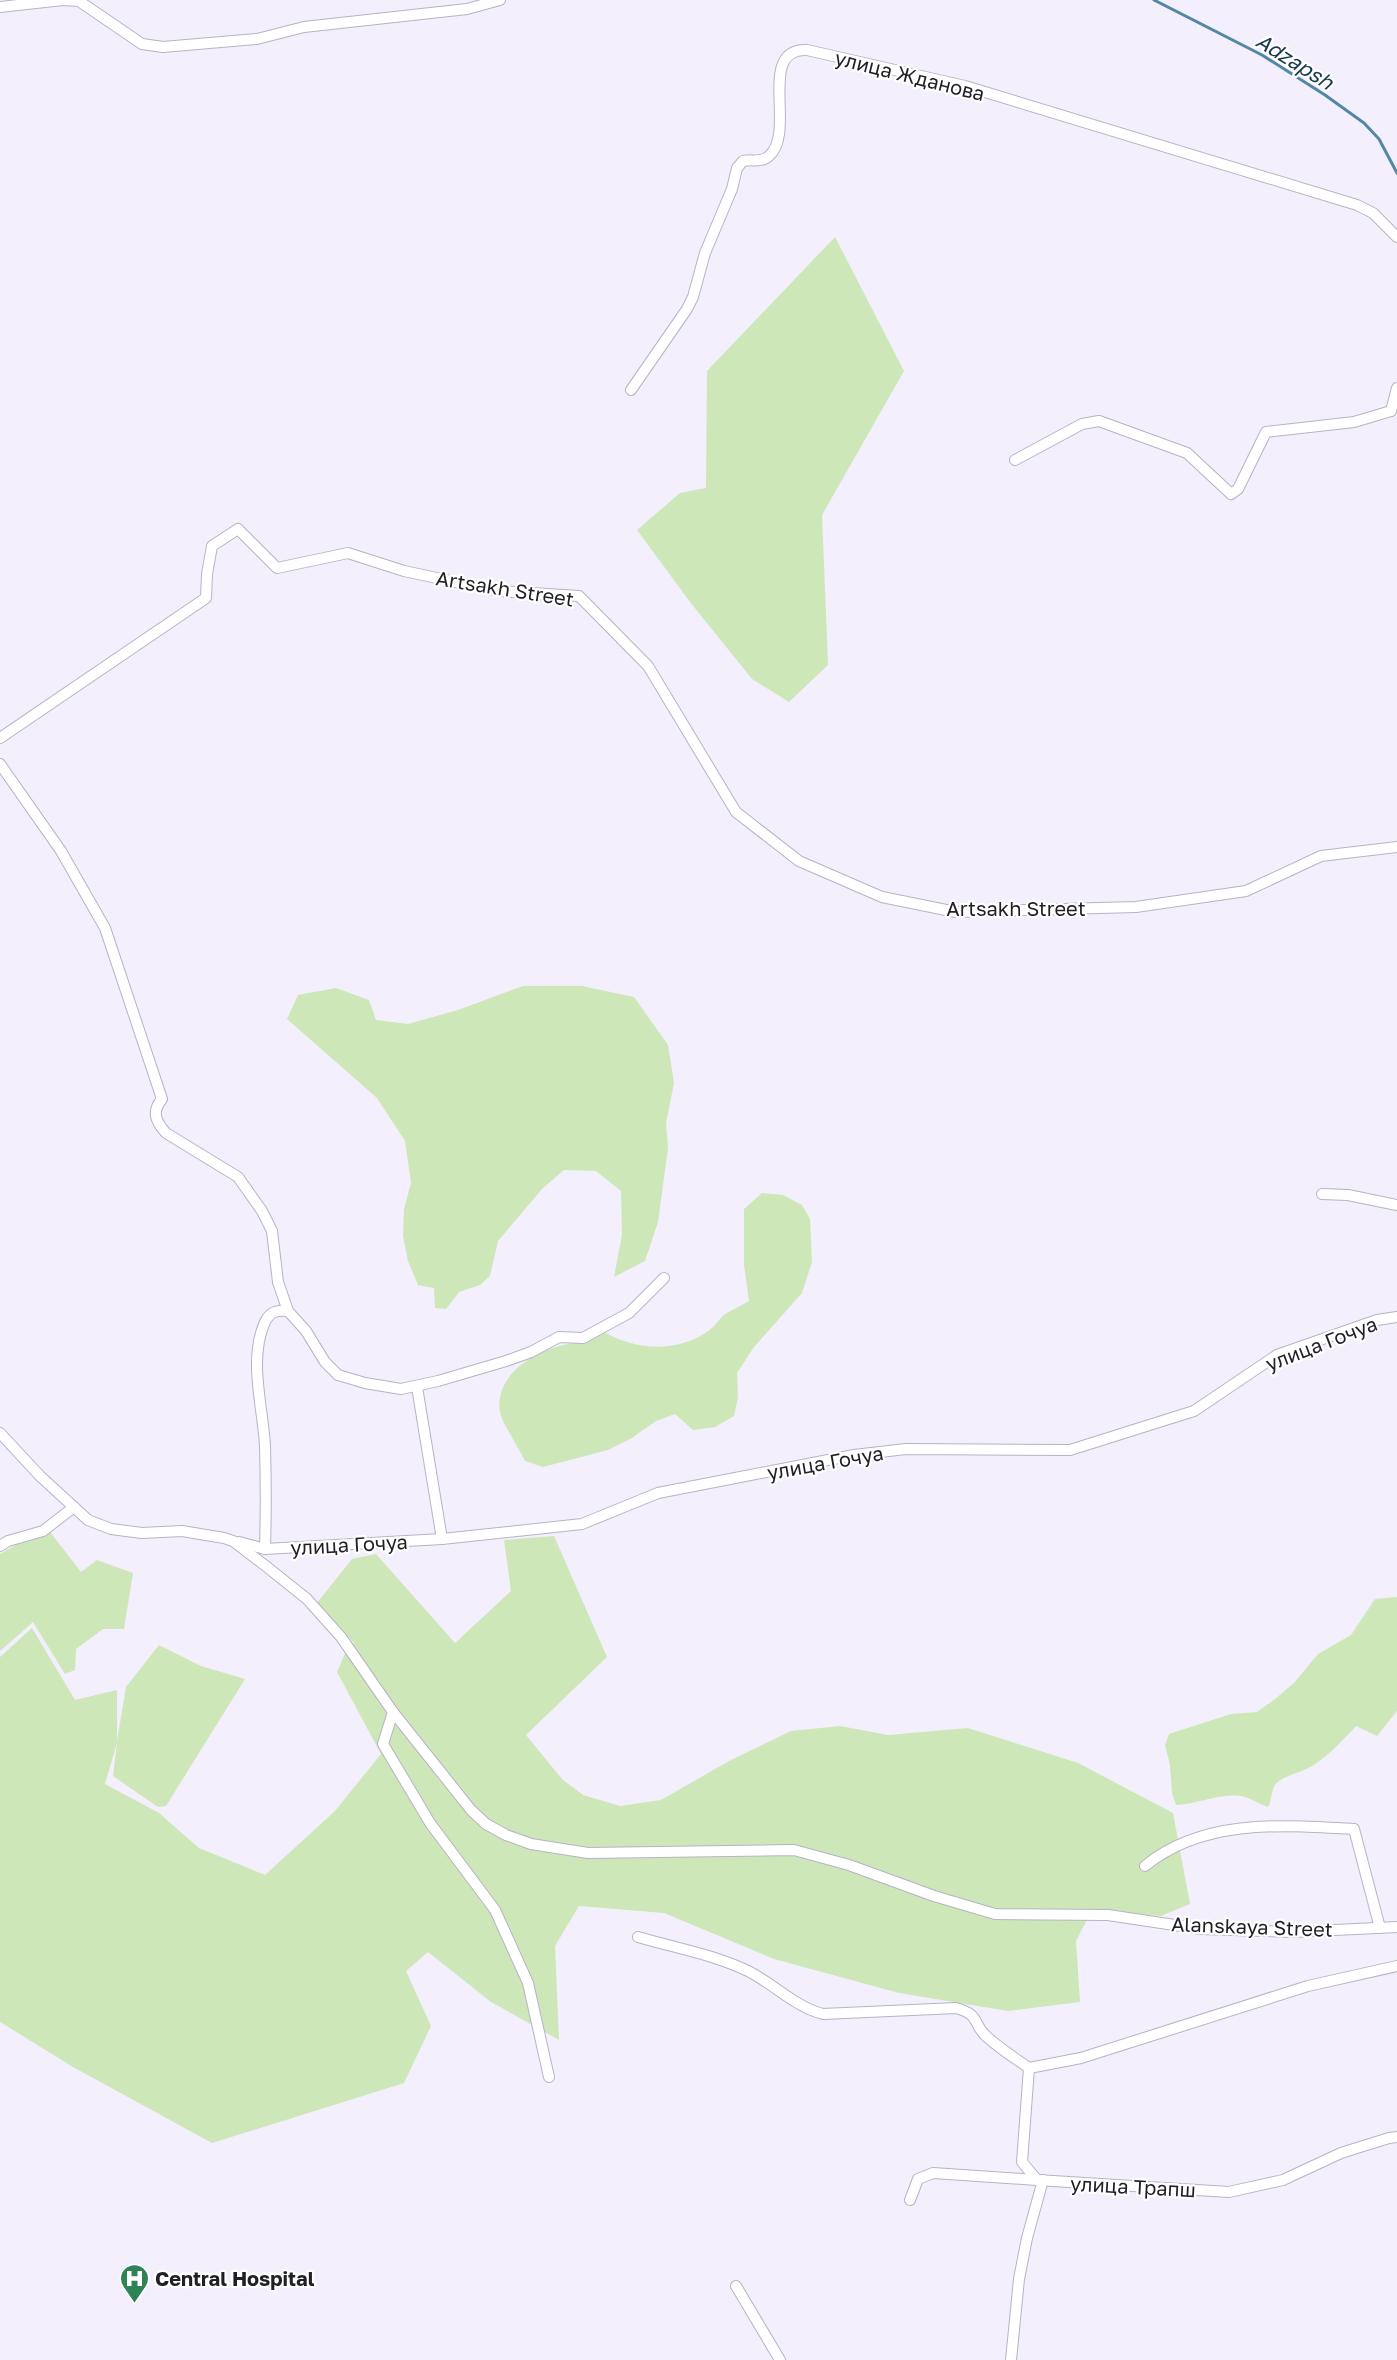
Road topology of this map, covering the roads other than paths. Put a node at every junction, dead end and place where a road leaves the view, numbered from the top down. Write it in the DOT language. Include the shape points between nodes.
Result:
graph roads {
  1 [pos="500,0"];
  2 [pos="0,7"];
  3 [pos="1397,237"];
  4 [pos="1397,388"];
  5 [pos="631,390"];
  6 [pos="1394,414"];
  7 [pos="1015,460"];
  8 [pos="0,738"];
  9 [pos="0,764"];
  10 [pos="1397,847"];
  11 [pos="1323,1194"];
  12 [pos="1397,1205"];
  13 [pos="664,1278"];
  14 [pos="288,1311"];
  15 [pos="1397,1317"];
  16 [pos="417,1387"];
  17 [pos="0,1433"];
  18 [pos="74,1507"];
  19 [pos="442,1539"];
  20 [pos="233,1541"];
  21 [pos="0,1546"];
  22 [pos="265,1549"];
  23 [pos="393,1712"];
  24 [pos="1145,1866"];
  25 [pos="1397,1927"];
  26 [pos="1380,1928"];
  27 [pos="638,1937"];
  28 [pos="1397,1966"];
  29 [pos="1029,2068"];
  30 [pos="549,2077"];
  31 [pos="1397,2137"];
  32 [pos="1040,2180"];
  33 [pos="910,2200"];
  34 [pos="736,2286"];
  35 [pos="780,2360"];
  36 [pos="1011,2360"];
  1 -- 2 [label="street" via="467,9 304,27 256,39 163,47 142,44 79,1"];
  3 -- 5 [label="street, улица Жданова" via="1373,213 1357,205 966,86 798,49 787,57 781,71 780,130 774,151 761,161 743,161 737,168 693,297"];
  4 -- 6 [label="street"];
  6 -- 7 [label="street" via="1354,423 1266,432 1238,489 1231,494 1187,453 1099,421 1082,424"];
  8 -- 10 [label="street, Artsakh Street" via="206,598 212,546 238,529 277,568 348,553 404,571 498,591 579,596 648,666 736,812 799,861 882,897 956,912 1136,907 1246,891 1321,856"];
  9 -- 14 [label="street" via="61,850 105,928 162,1099 155,1114 159,1125 238,1177 262,1211 272,1231 278,1282"];
  11 -- 12 [label="street"];
  13 -- 16 [label="street" via="629,1313 583,1338 559,1337 531,1352"];
  14 -- 16 [label="street" via="338,1375 386,1388"];
  14 -- 22 [label="street" via="279,1310 265,1322 258,1358 265,1445"];
  15 -- 19 [label="street, улица Гочуа" via="1377,1320 1277,1355 1194,1411 1070,1450 906,1449 854,1455 658,1493 582,1524"];
  16 -- 19 [label="street"];
  17 -- 18 [label="street, улица Гочуа"];
  18 -- 20 [label="street, улица Гочуа" via="88,1520 111,1528 142,1533 182,1531"];
  18 -- 21 [label="street" via="43,1532"];
  19 -- 22 [label="street, улица Гочуа"];
  20 -- 22 [label="street, улица Гочуа"];
  20 -- 23 [label="street, Alanskaya Street" via="307,1599 341,1637"];
  23 -- 26 [label="street, Alanskaya Street" via="471,1810 506,1836 531,1844 588,1853 794,1850 849,1864 995,1914 1108,1915 1201,1929 1294,1932"];
  23 -- 30 [label="street" via="383,1743 430,1823 495,1910 528,1983"];
  24 -- 26 [label="street" via="1194,1838 1233,1829 1295,1825 1354,1829"];
  25 -- 26 [label="street, Alanskaya Street"];
  27 -- 29 [label="street" via="736,1966 809,2010 824,2014 956,2008 968,2012 977,2019 984,2035"];
  28 -- 29 [label="street" via="1308,1986 1081,2058"];
  29 -- 32 [label="street" via="1022,2162"];
  31 -- 32 [label="street, улица Трапш" via="1341,2153 1283,2180 1229,2192"];
  32 -- 33 [label="street" via="933,2173 918,2179"];
  32 -- 36 [label="street, улица Трапш" via="1019,2279"];
  34 -- 35 [label="street"];
}
